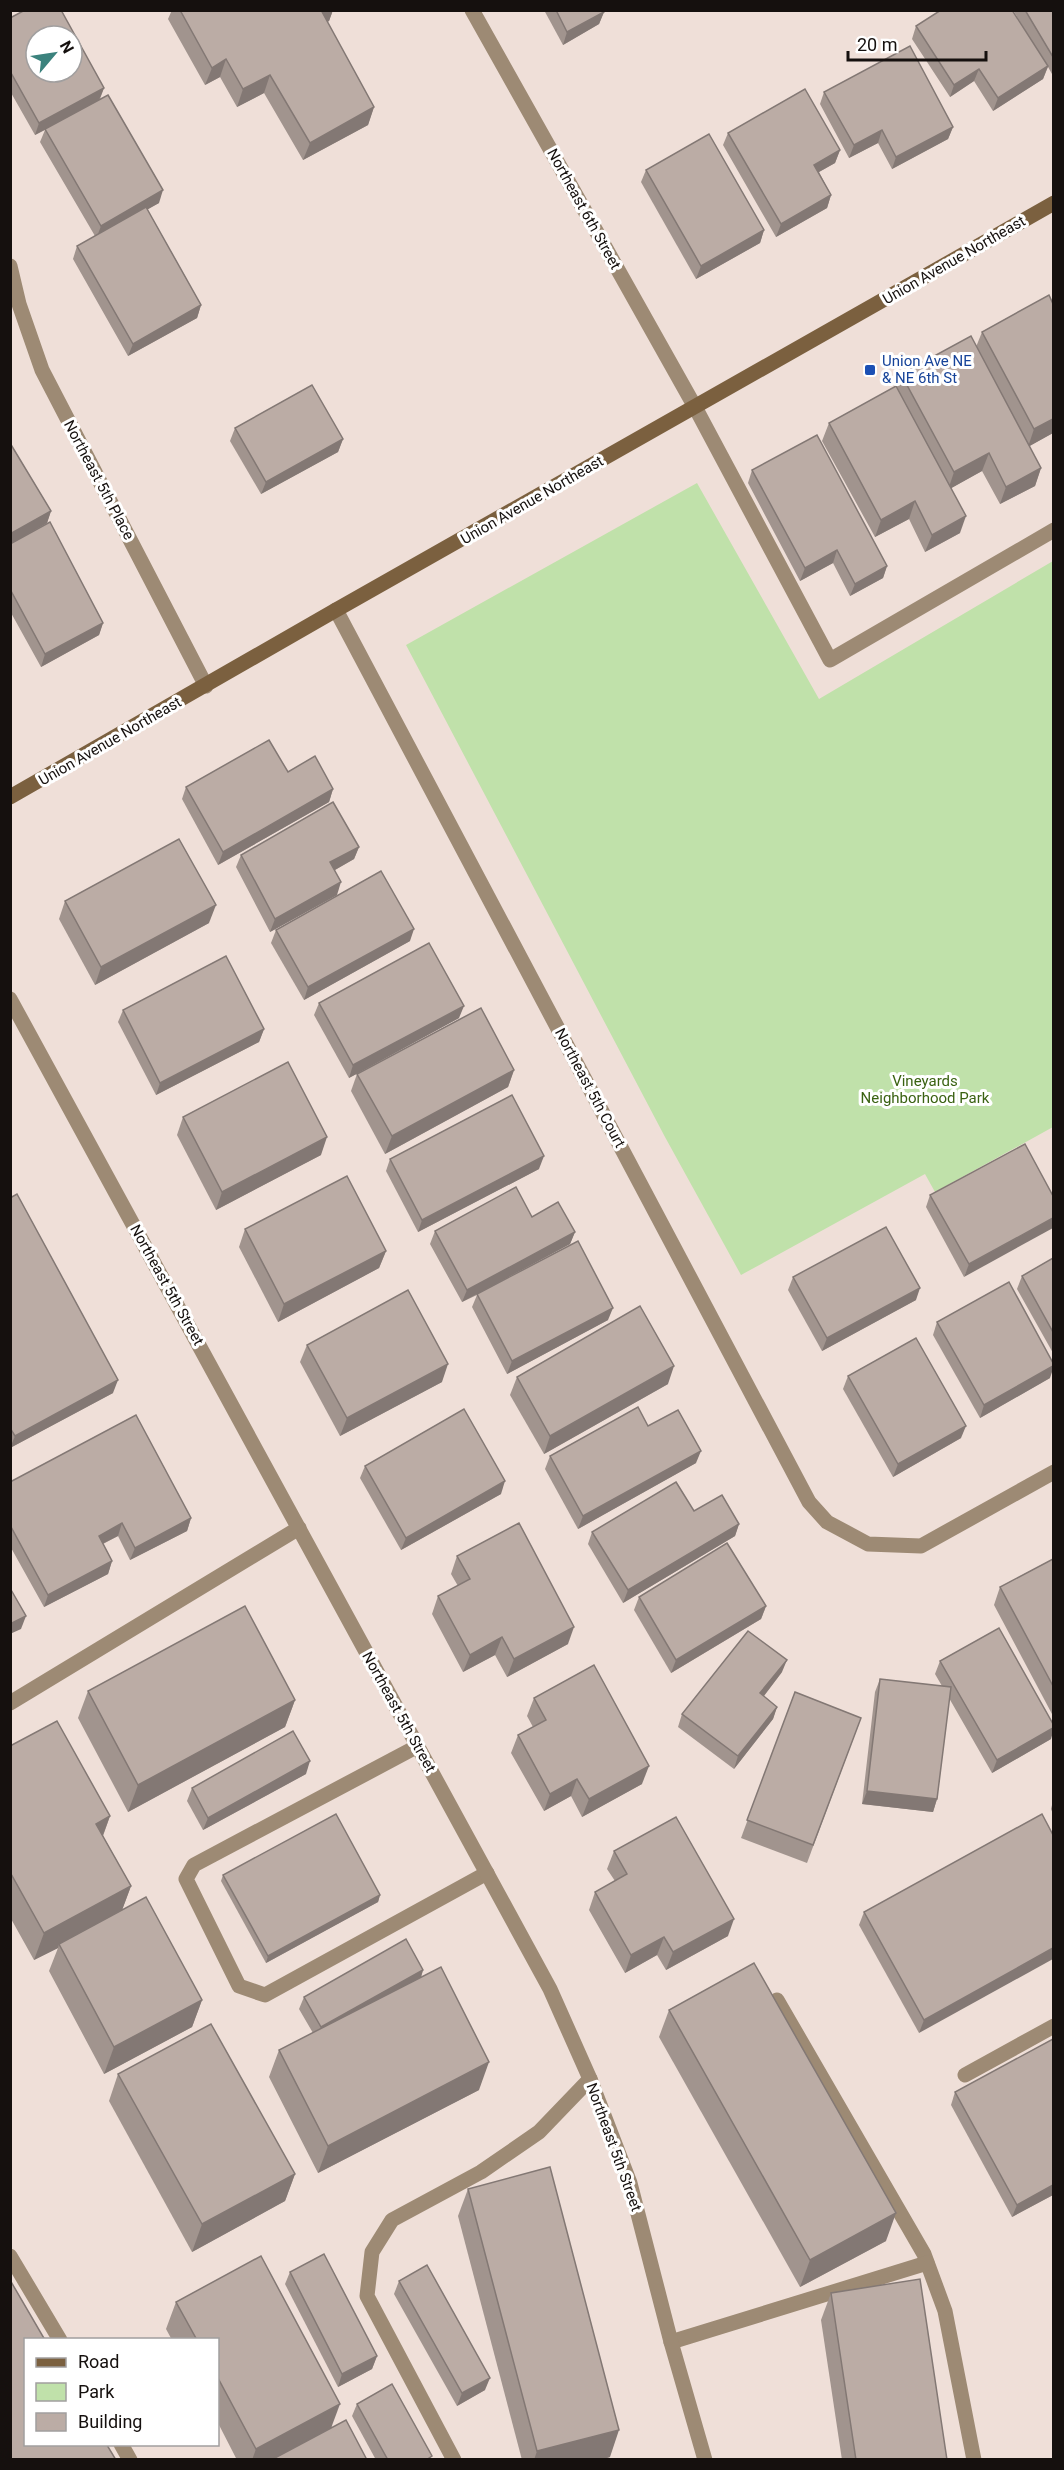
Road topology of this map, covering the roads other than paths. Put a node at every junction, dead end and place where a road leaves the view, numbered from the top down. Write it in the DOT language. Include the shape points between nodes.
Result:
graph roads {
  1 [pos="472,10"];
  2 [pos="1053,203"];
  3 [pos="10,267"];
  4 [pos="695,407"];
  5 [pos="1053,530"];
  6 [pos="336,610"];
  7 [pos="206,686"];
  8 [pos="10,797"];
  9 [pos="10,999"];
  10 [pos="1053,1472"];
  11 [pos="299,1528"];
  12 [pos="10,1703"];
  13 [pos="418,1746"];
  14 [pos="487,1874"];
  15 [pos="777,2000"];
  16 [pos="1053,2026"];
  17 [pos="965,2075"];
  18 [pos="590,2079"];
  19 [pos="10,2256"];
  20 [pos="927,2264"];
  21 [pos="59,2338"];
  22 [pos="671,2342"];
  23 [pos="122,2446"];
  24 [pos="130,2460"];
  25 [pos="454,2460"];
  26 [pos="705,2460"];
  27 [pos="974,2460"];
  1 -- 4 [label="street, Northeast 6th Street"];
  2 -- 4 [label="street, Union Avenue Northeast"];
  3 -- 7 [label="street, Northeast 5th Place" via="42,370"];
  4 -- 5 [label="street, Northeast 6th Street" via="830,660"];
  4 -- 6 [label="street, Union Avenue Northeast"];
  6 -- 7 [label="street, Union Avenue Northeast"];
  6 -- 10 [label="street, Northeast 5th Court" via="809,1502 827,1522 868,1544 921,1546"];
  7 -- 8 [label="street, Union Avenue Northeast"];
  9 -- 11 [label="street, Northeast 5th Street"];
  11 -- 12 [label="street"];
  11 -- 13 [label="street, Northeast 5th Street"];
  13 -- 14 [label="street, Northeast 5th Street"];
  13 -- 14 [label="street" via="194,1865 186,1880 239,1986 265,1995"];
  14 -- 18 [label="street, Northeast 5th Street" via="550,1989"];
  15 -- 20 [label="street"];
  16 -- 17 [label="street"];
  18 -- 22 [label="street, Northeast 5th Street" via="630,2183"];
  18 -- 25 [label="street" via="538,2132 481,2172 392,2220 372,2252 367,2296"];
  19 -- 21 [label="street"];
  20 -- 22 [label="street"];
  20 -- 27 [label="street" via="945,2311"];
  22 -- 26 [label="street, Northeast 5th Street"];
  23 -- 24 [label="street"];
}
